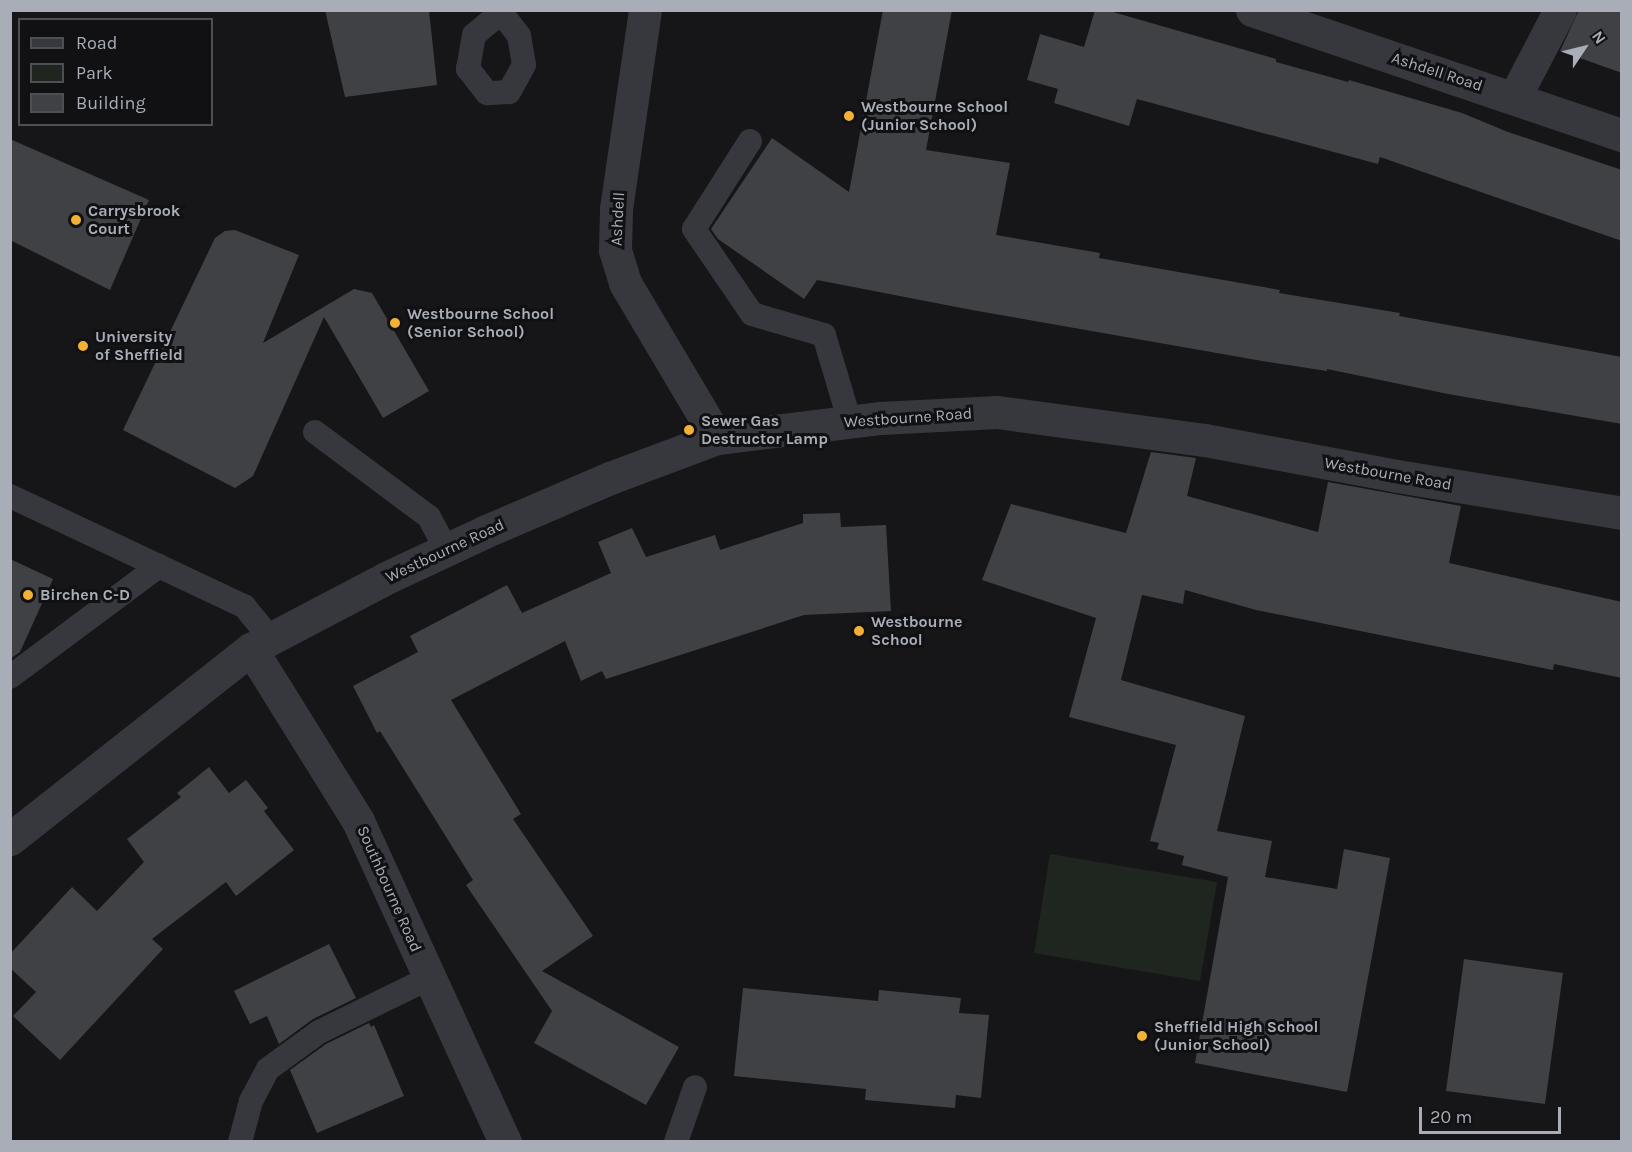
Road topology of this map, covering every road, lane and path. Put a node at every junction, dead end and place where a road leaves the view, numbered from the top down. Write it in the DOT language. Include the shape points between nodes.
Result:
graph roads {
  1 [pos="645,10"];
  2 [pos="1252,10"];
  3 [pos="1560,10"];
  4 [pos="1514,98"];
  5 [pos="1622,135"];
  6 [pos="750,141"];
  7 [pos="850,422"];
  8 [pos="315,432"];
  9 [pos="717,438"];
  10 [pos="10,496"];
  11 [pos="1622,513"];
  12 [pos="446,549"];
  13 [pos="159,566"];
  14 [pos="261,644"];
  15 [pos="10,677"];
  16 [pos="10,839"];
  17 [pos="429,978"];
  18 [pos="695,1087"];
  19 [pos="240,1142"];
  20 [pos="506,1142"];
  21 [pos="676,1142"];
  1 -- 9 [label="street, Ashdell" via="616,209 615,250 626,283"];
  2 -- 4 [label="street, Ashdell Road"];
  3 -- 4 [label="street"];
  4 -- 5 [label="street, Ashdell Road"];
  6 -- 7 [label="lane" via="694,229 752,314 824,335"];
  7 -- 9 [label="street, Westbourne Road"];
  7 -- 11 [label="street, Westbourne Road" via="997,412 1205,440"];
  8 -- 12 [label="lane" via="429,517"];
  9 -- 12 [label="street, Westbourne Road" via="610,478"];
  10 -- 13 [label="lane"];
  12 -- 14 [label="street, Westbourne Road"];
  13 -- 14 [label="lane" via="244,606"];
  13 -- 15 [label="lane"];
  14 -- 16 [label="street, Westbourne Road"];
  14 -- 17 [label="street, Southbourne Road" via="358,821"];
  17 -- 19 [label="lane" via="319,1032 268,1069 251,1101"];
  17 -- 20 [label="street, Southbourne Road"];
  18 -- 21 [label="lane"];
}
